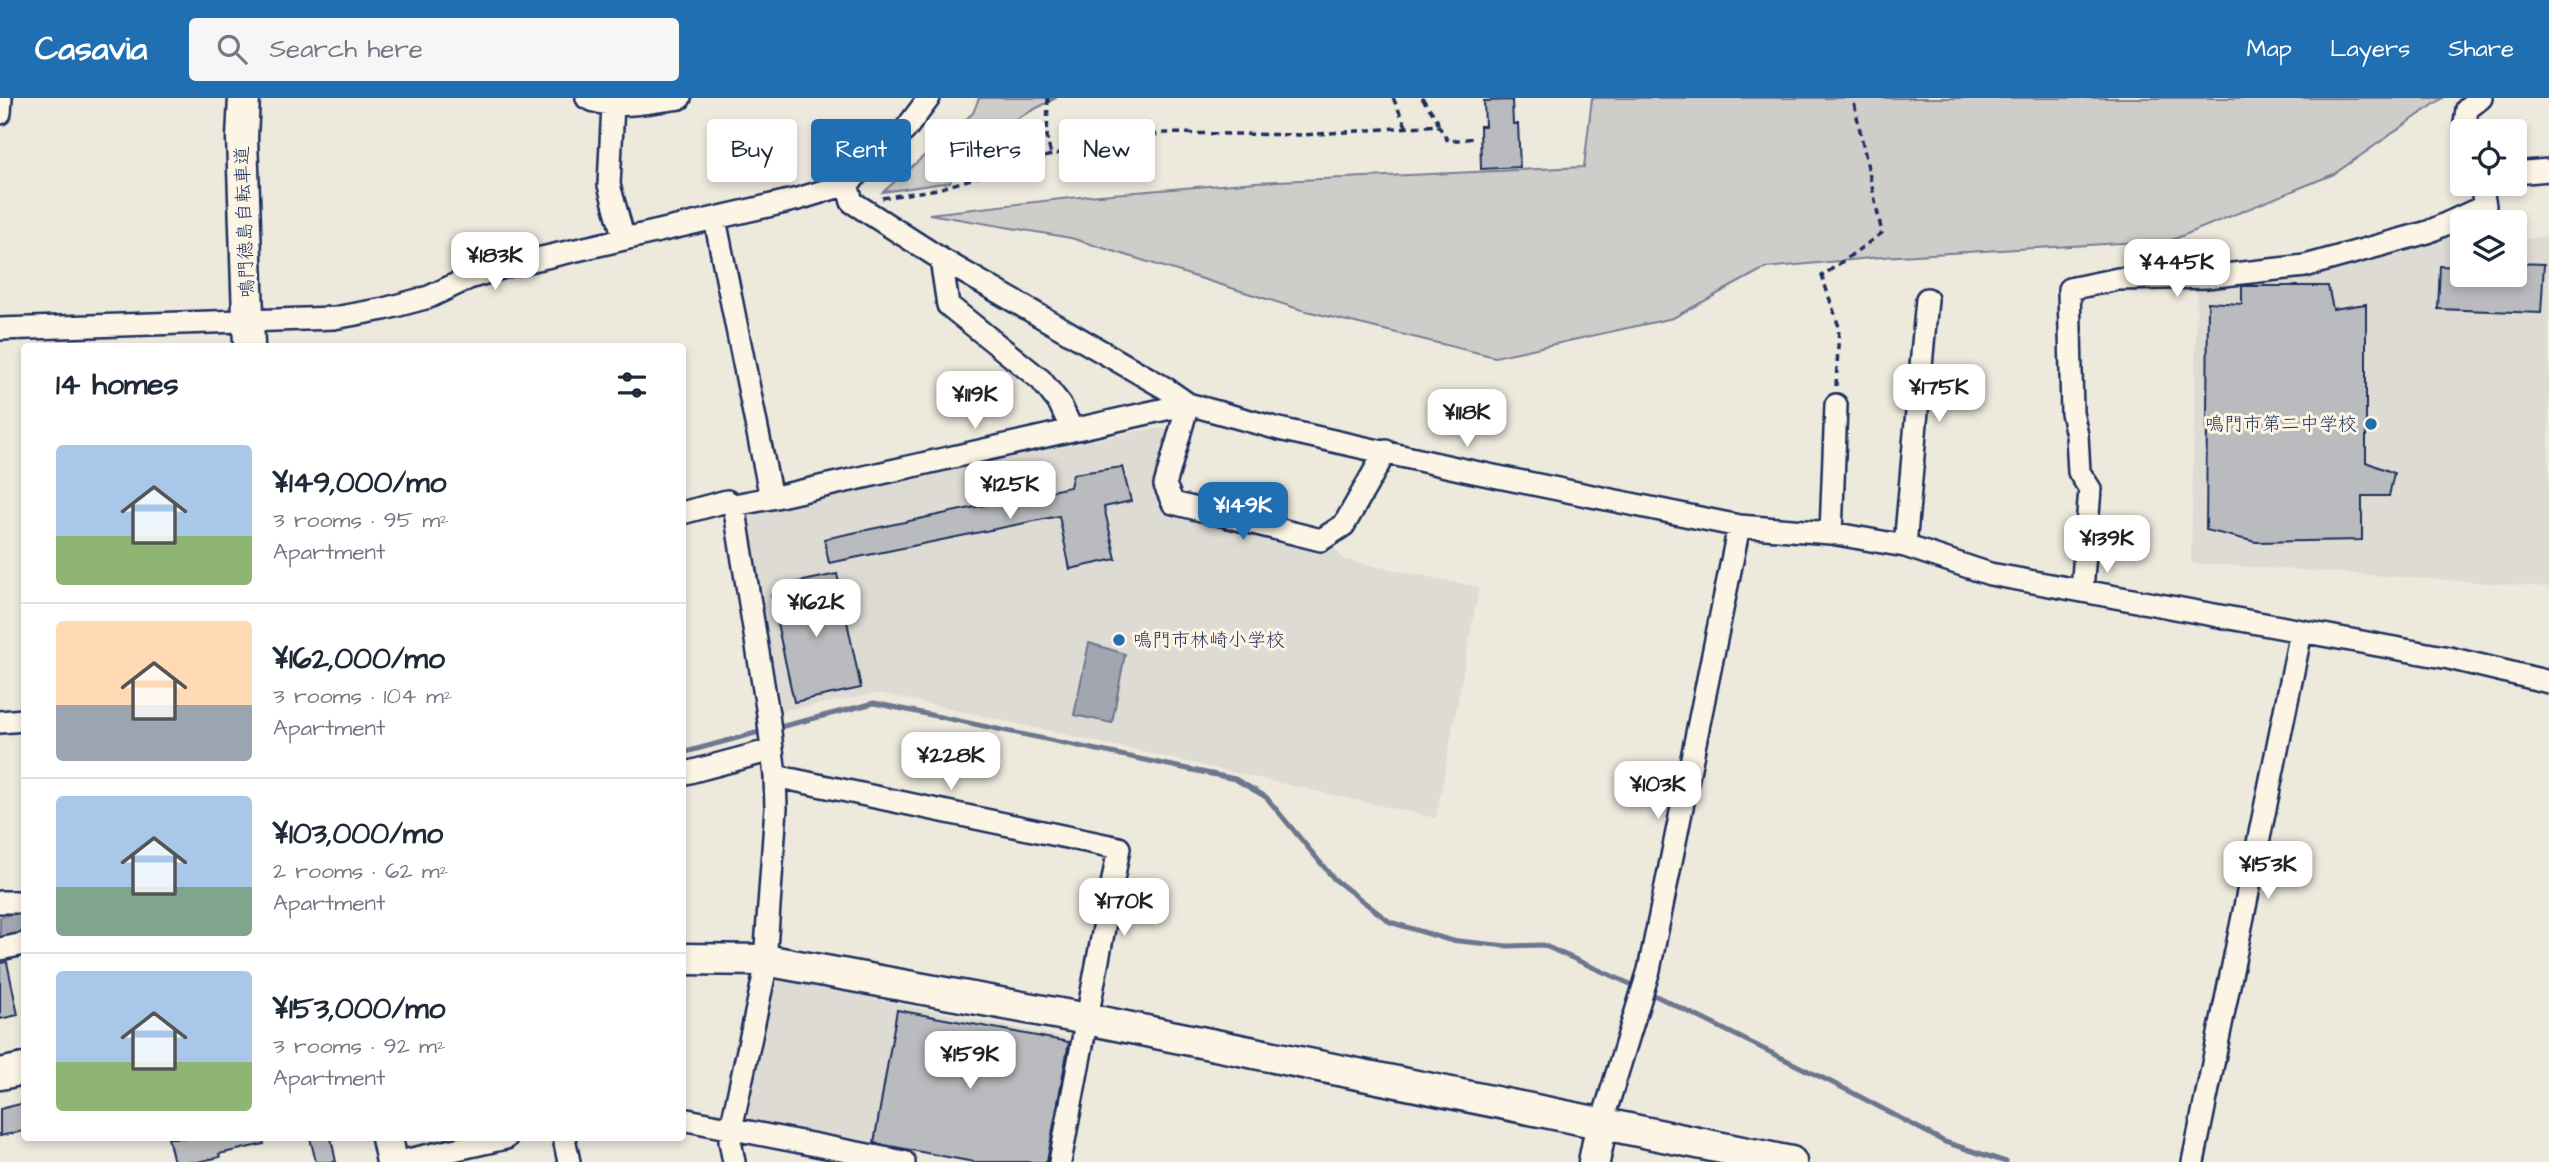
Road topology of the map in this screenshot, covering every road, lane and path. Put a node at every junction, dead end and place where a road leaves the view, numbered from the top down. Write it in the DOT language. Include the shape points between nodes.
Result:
graph roads {
  1 [pos="1,98"];
  2 [pos="244,98"];
  3 [pos="587,98"];
  4 [pos="680,98"];
  5 [pos="929,98"];
  6 [pos="1048,98"];
  7 [pos="1393,98"];
  8 [pos="1422,98"];
  9 [pos="1853,98"];
  10 [pos="2481,98"];
  11 [pos="613,104"];
  12 [pos="0,113"];
  13 [pos="2466,119"];
  14 [pos="1438,125"];
  15 [pos="1406,126"];
  16 [pos="1475,138"];
  17 [pos="1051,155"];
  18 [pos="2549,170"];
  19 [pos="2527,172"];
  20 [pos="850,193"];
  21 [pos="2484,196"];
  22 [pos="715,219"];
  23 [pos="624,239"];
  24 [pos="941,259"];
  25 [pos="1927,299"];
  26 [pos="0,329"];
  27 [pos="249,333"];
  28 [pos="1188,404"];
  29 [pos="1836,405"];
  30 [pos="1072,430"];
  31 [pos="1386,451"];
  32 [pos="771,498"];
  33 [pos="734,505"];
  34 [pos="686,512"];
  35 [pos="1739,526"];
  36 [pos="1830,533"];
  37 [pos="1905,546"];
  38 [pos="2082,592"];
  39 [pos="2301,632"];
  40 [pos="2549,682"];
  41 [pos="21,720"];
  42 [pos="0,722"];
  43 [pos="772,746"];
  44 [pos="686,773"];
  45 [pos="775,776"];
  46 [pos="0,902"];
  47 [pos="21,902"];
  48 [pos="21,945"];
  49 [pos="0,949"];
  50 [pos="686,959"];
  51 [pos="765,960"];
  52 [pos="1087,1019"];
  53 [pos="21,1070"];
  54 [pos="0,1074"];
  55 [pos="686,1120"];
  56 [pos="1602,1122"];
  57 [pos="731,1129"];
  58 [pos="388,1141"];
  59 [pos="493,1141"];
  60 [pos="565,1141"];
  61 [pos="392,1162"];
  62 [pos="400,1162"];
  63 [pos="569,1162"];
  64 [pos="734,1162"];
  65 [pos="904,1162"];
  66 [pos="1060,1162"];
  67 [pos="1594,1162"];
  68 [pos="1791,1162"];
  69 [pos="2193,1162"];
  1 -- 12 [label="street"];
  2 -- 27 [label="street, 鳴門徳島自転車道"];
  3 -- 11 [label="street"];
  4 -- 11 [label="street"];
  5 -- 20 [label="street"];
  6 -- 17 [label="path"];
  7 -- 15 [label="path"];
  8 -- 14 [label="path"];
  9 -- 29 [label="path" via="1882,233 1822,276 1839,327"];
  10 -- 13 [label="street" via="2467,109"];
  11 -- 23 [label="street" via="609,185"];
  14 -- 15 [label="path"];
  14 -- 16 [label="path" via="1448,141"];
  15 -- 17 [label="path" via="1304,135 1165,133"];
  17 -- 20 [label="path" via="938,189"];
  18 -- 19 [label="street"];
  20 -- 22 [label="street" via="798,199"];
  20 -- 24 [label="street"];
  21 -- 38 [label="street" via="2485,206 2428,232 2305,266 2206,277 2118,279 2069,289 2072,413 2079,472 2090,489"];
  22 -- 23 [label="street"];
  22 -- 32 [label="street"];
  23 -- 27 [label="street" via="507,266 429,297 384,309"];
  24 -- 28 [label="street"];
  24 -- 30 [label="street" via="948,305 1041,380 1060,404"];
  25 -- 37 [label="street"];
  26 -- 27 [label="street"];
  28 -- 30 [label="street"];
  28 -- 31 [label="street"];
  28 -- 31 [label="street" via="1165,485 1173,503 1321,540 1344,524"];
  29 -- 36 [label="street"];
  30 -- 32 [label="street"];
  31 -- 35 [label="street"];
  32 -- 33 [label="street"];
  33 -- 34 [label="street" via="727,501"];
  33 -- 43 [label="street"];
  35 -- 36 [label="street"];
  35 -- 56 [label="street" via="1649,970"];
  36 -- 37 [label="street"];
  37 -- 38 [label="street" via="1990,574"];
  38 -- 39 [label="street"];
  39 -- 40 [label="street" via="2449,658"];
  39 -- 69 [label="street"];
  41 -- 42 [label="street"];
  43 -- 44 [label="street"];
  43 -- 45 [label="street"];
  45 -- 51 [label="street"];
  45 -- 52 [label="street" via="1119,848"];
  46 -- 47 [label="street"];
  48 -- 49 [label="street"];
  50 -- 51 [label="street"];
  51 -- 52 [label="street"];
  51 -- 57 [label="street"];
  52 -- 56 [label="street"];
  52 -- 66 [label="street"];
  53 -- 54 [label="street"];
  55 -- 57 [label="street"];
  56 -- 67 [label="street"];
  56 -- 68 [label="street"];
  57 -- 64 [label="street"];
  57 -- 65 [label="street"];
  58 -- 61 [label="street"];
  59 -- 62 [label="street"];
  60 -- 63 [label="street"];
}
